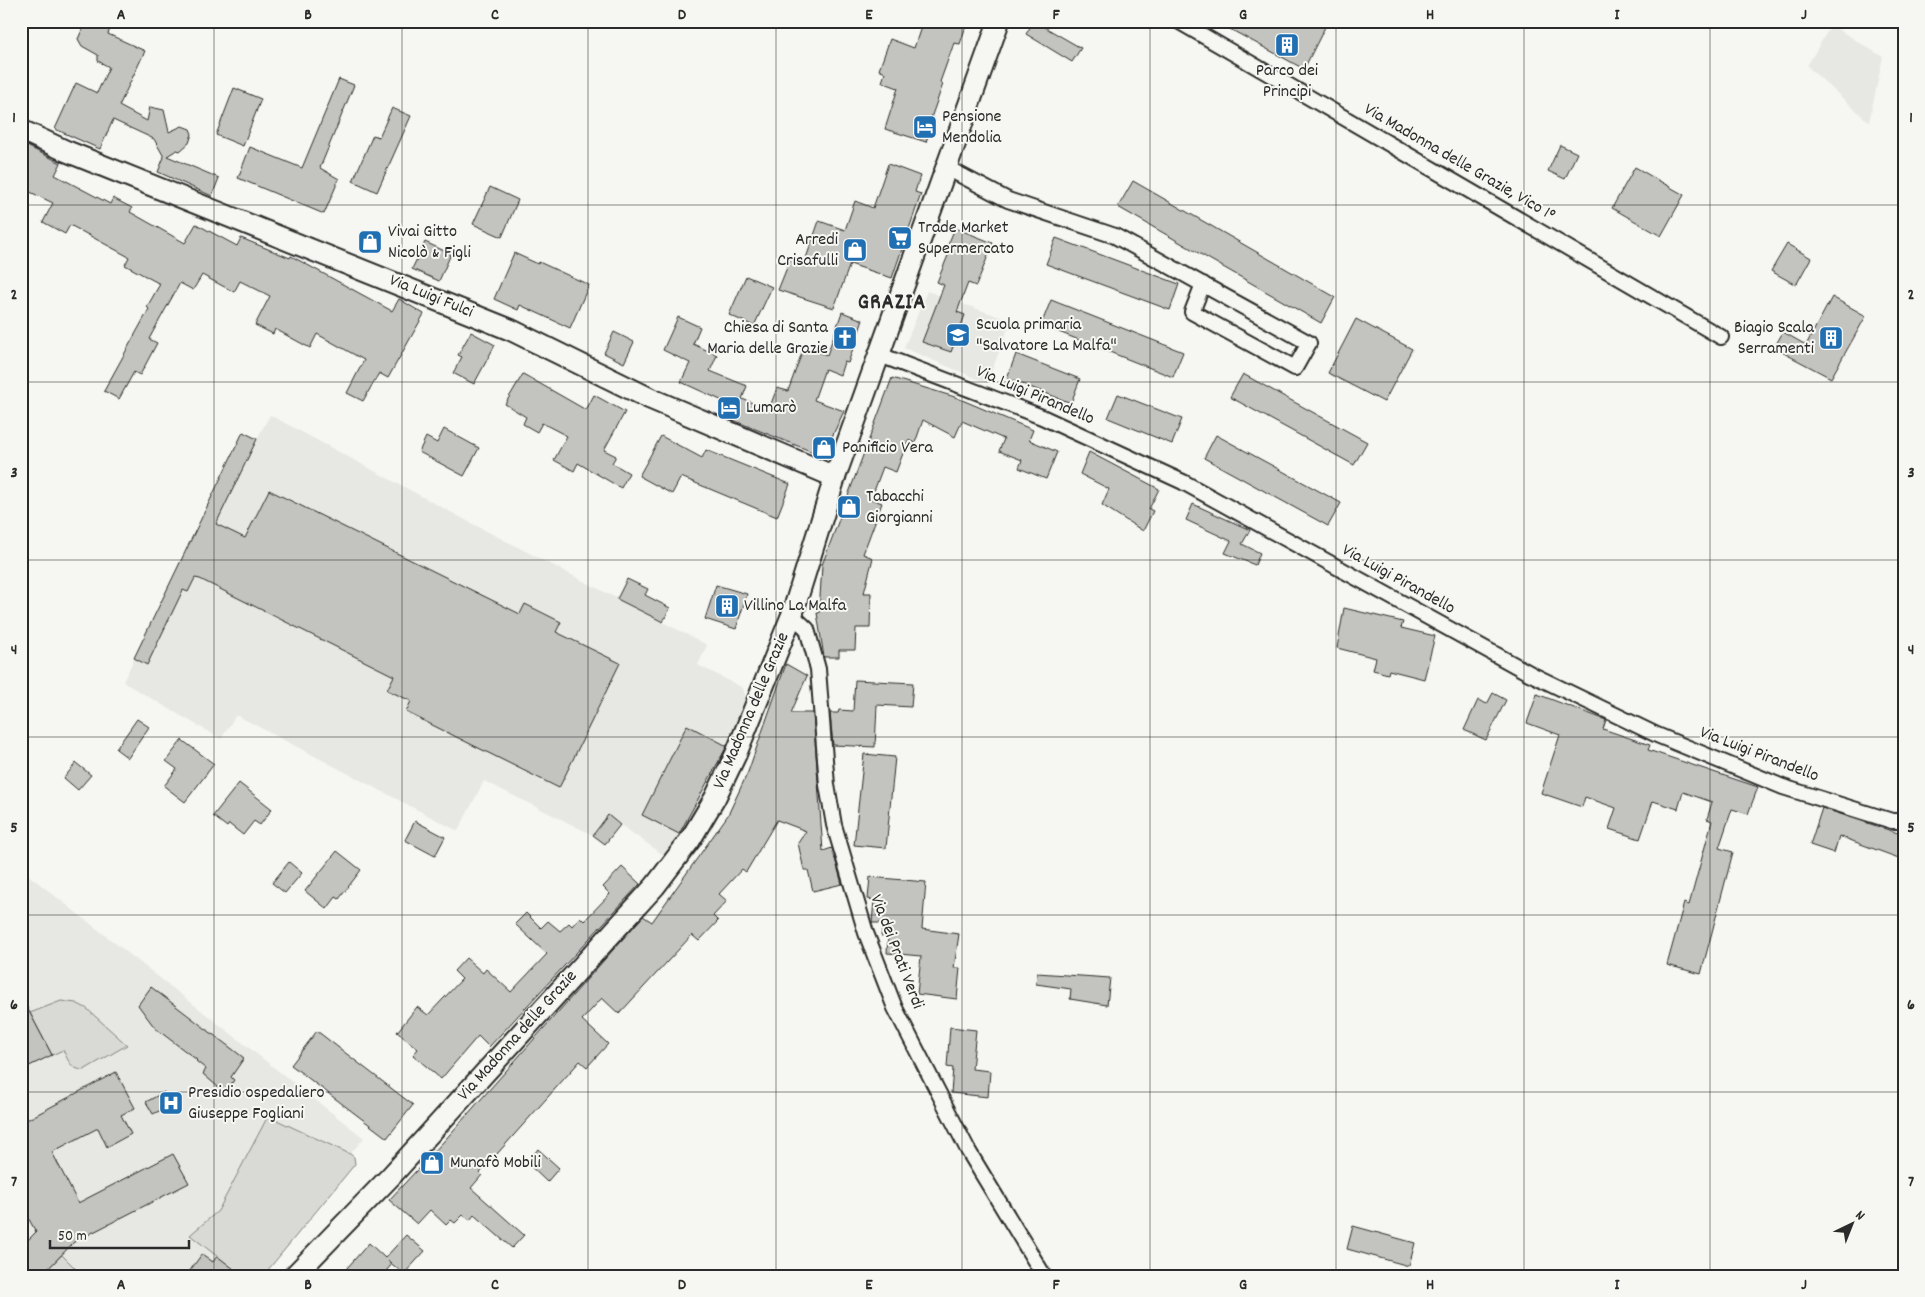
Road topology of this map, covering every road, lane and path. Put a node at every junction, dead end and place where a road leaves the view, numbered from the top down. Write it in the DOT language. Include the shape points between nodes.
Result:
graph roads {
  1 [pos="999,21"];
  2 [pos="1178,21"];
  3 [pos="21,130"];
  4 [pos="947,168"];
  5 [pos="1203,284"];
  6 [pos="1721,337"];
  7 [pos="880,355"];
  8 [pos="835,477"];
  9 [pos="792,615"];
  10 [pos="1904,821"];
  11 [pos="294,1276"];
  12 [pos="1044,1276"];
  1 -- 4 [label="main road, Via Madonna delle Grazie"];
  2 -- 6 [label="street, Via Madonna delle Grazie, Vico 1°"];
  3 -- 8 [label="main road, Via Luigi Fulci" via="75,155 511,330 649,398"];
  4 -- 5 [label="street" via="1008,200 1115,236"];
  4 -- 7 [label="main road, Via Madonna delle Grazie"];
  5 -- 5 [label="street" via="1309,343 1295,368 1192,312"];
  7 -- 8 [label="main road, Via Madonna delle Grazie"];
  7 -- 10 [label="street, Via Luigi Pirandello" via="1042,417 1183,482 1531,674 1657,735 1783,788 1892,821"];
  8 -- 9 [label="main road, Via Madonna delle Grazie"];
  9 -- 11 [label="main road, Via Madonna delle Grazie" via="736,754 690,840 648,893 391,1176"];
  9 -- 12 [label="street, Via dei Prati Verdi" via="807,629 818,669 827,786 834,825 866,933 895,1008 969,1152"];
}
